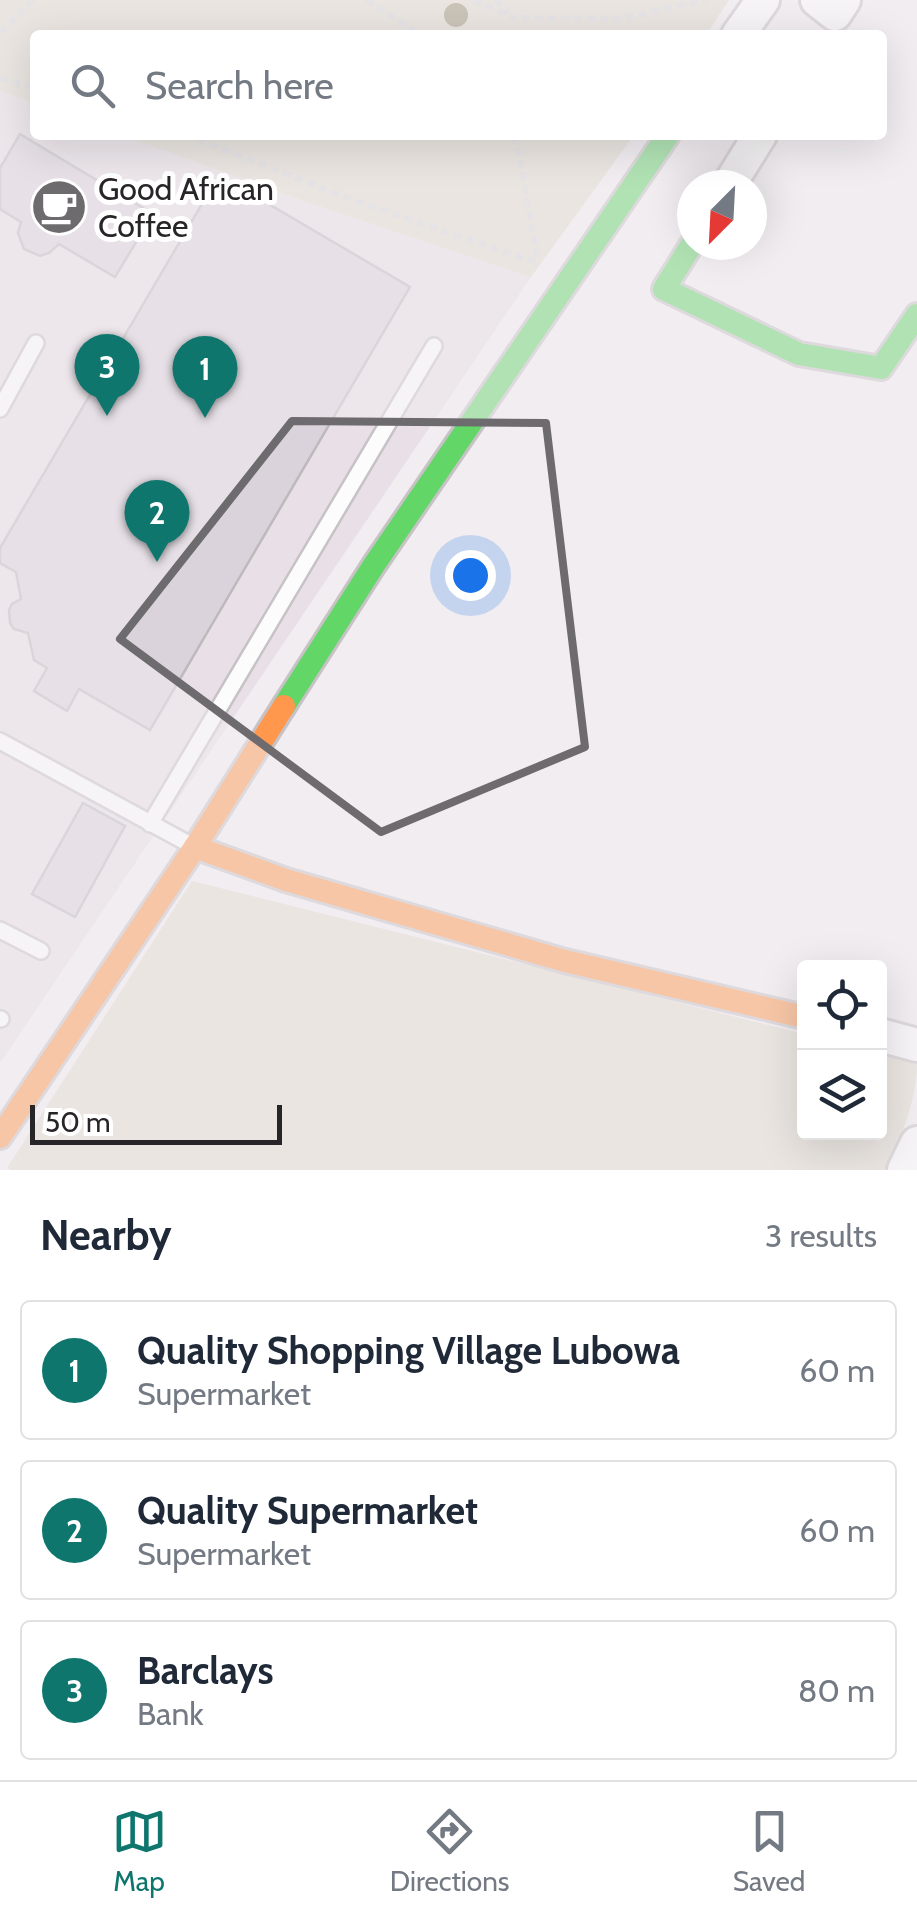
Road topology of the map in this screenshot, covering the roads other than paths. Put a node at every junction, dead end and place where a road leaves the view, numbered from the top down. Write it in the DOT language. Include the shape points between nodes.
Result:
graph roads {
  1 [pos="762,0"];
  2 [pos="741,30"];
  3 [pos="664,140"];
  4 [pos="757,140"];
  5 [pos="738,170"];
  6 [pos="682,260"];
  7 [pos="917,315"];
  8 [pos="36,343"];
  9 [pos="434,346"];
  10 [pos="0,409"];
  11 [pos="0,740"];
  12 [pos="150,824"];
  13 [pos="195,847"];
  14 [pos="0,930"];
  15 [pos="41,951"];
  16 [pos="797,1016"];
  17 [pos="887,1037"];
  18 [pos="917,1045"];
  19 [pos="0,1137"];
  20 [pos="917,1143"];
  21 [pos="904,1170"];
  1 -- 2 [label="street"];
  3 -- 13 [label="street" via="374,565"];
  4 -- 5 [label="street"];
  6 -- 7 [label="street" via="664,289 800,354 882,368"];
  8 -- 10 [label="lane"];
  9 -- 12 [label="lane"];
  11 -- 12 [label="lane"];
  12 -- 13 [label="lane"];
  13 -- 16 [label="street" via="564,961"];
  13 -- 19 [label="street"];
  14 -- 15 [label="lane"];
  17 -- 18 [label="street"];
  20 -- 21 [label="street"];
}
